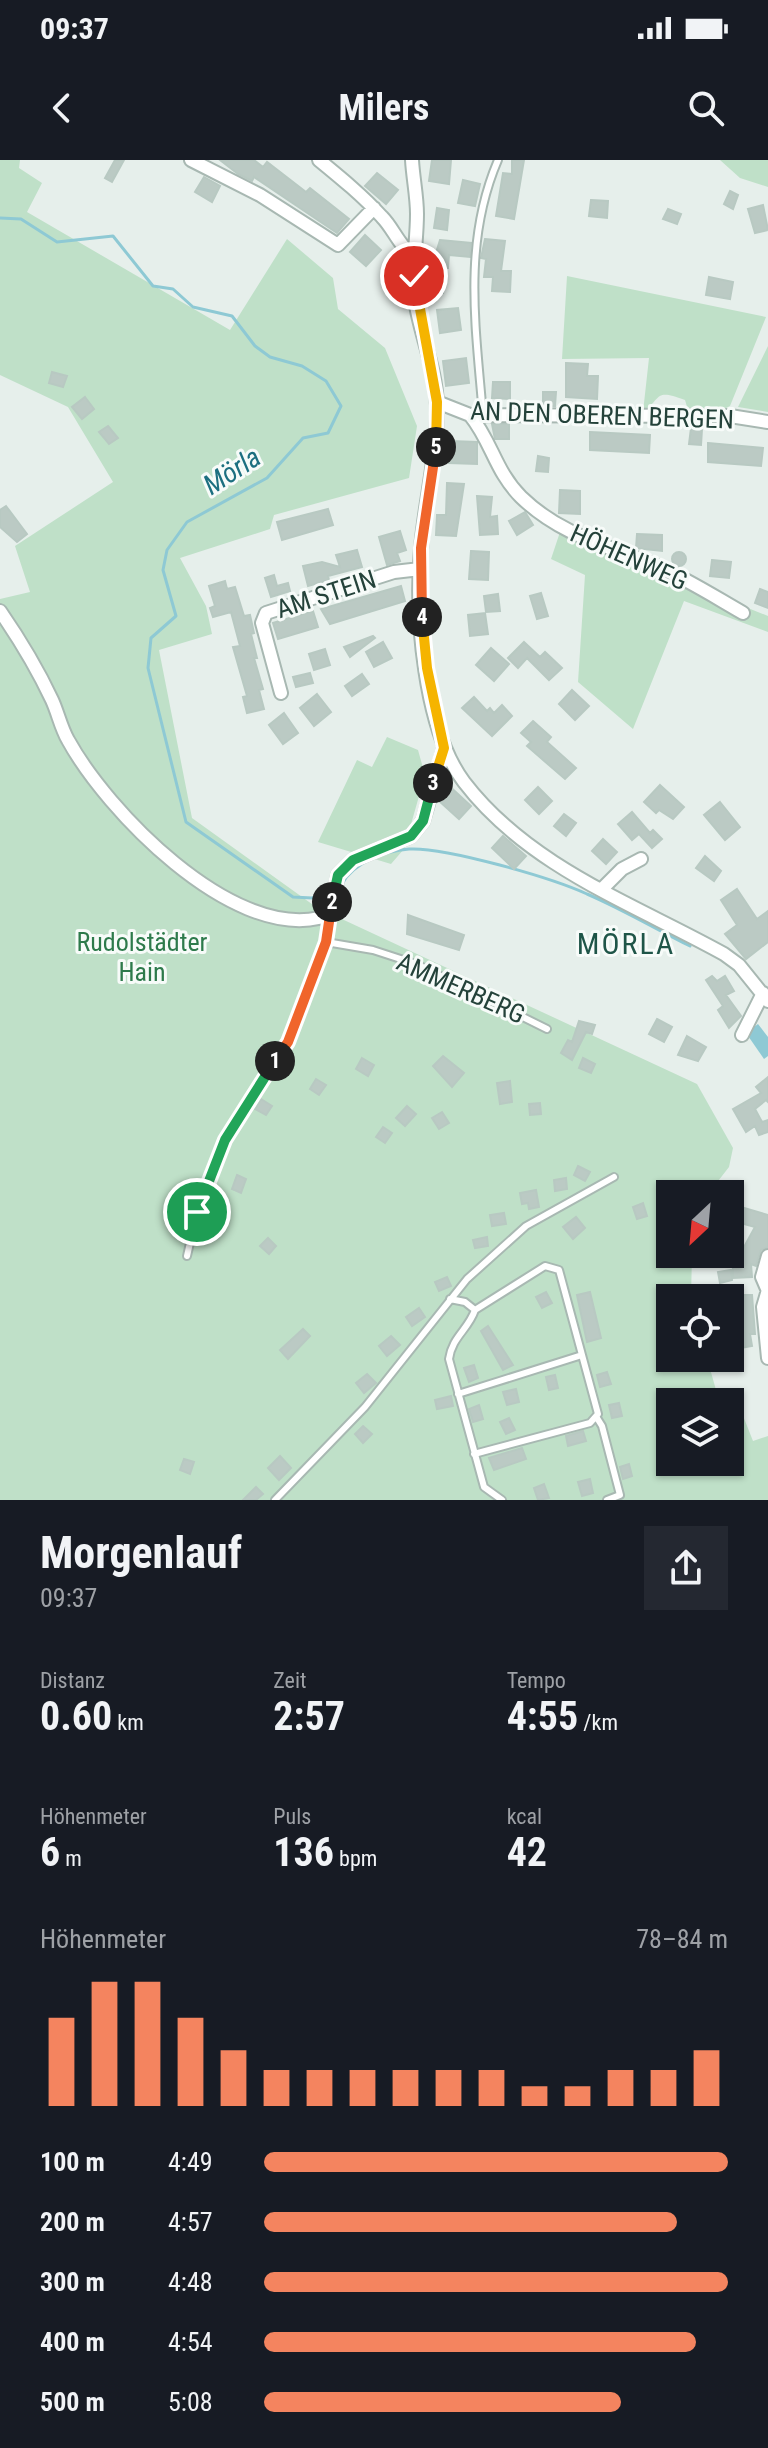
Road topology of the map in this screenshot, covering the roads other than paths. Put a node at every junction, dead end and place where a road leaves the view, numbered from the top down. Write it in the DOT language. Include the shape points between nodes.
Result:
graph roads {
  1 [pos="191,160"];
  2 [pos="319,160"];
  3 [pos="412,160"];
  4 [pos="498,160"];
  5 [pos="374,208"];
  6 [pos="415,256"];
  7 [pos="437,402"];
  8 [pos="476,416"];
  9 [pos="768,422"];
  10 [pos="420,569"];
  11 [pos="0,611"];
  12 [pos="743,613"];
  13 [pos="281,693"];
  14 [pos="444,748"];
  15 [pos="641,859"];
  16 [pos="601,890"];
  17 [pos="332,904"];
  18 [pos="326,942"];
  19 [pos="765,997"];
  20 [pos="547,1029"];
  21 [pos="742,1035"];
  22 [pos="614,1177"];
  23 [pos="187,1256"];
  24 [pos="768,1256"];
  25 [pos="768,1291"];
  26 [pos="450,1299"];
  27 [pos="475,1310"];
  28 [pos="582,1355"];
  29 [pos="768,1358"];
  30 [pos="458,1394"];
  31 [pos="597,1418"];
  32 [pos="474,1454"];
  33 [pos="275,1500"];
  34 [pos="502,1500"];
  35 [pos="607,1500"];
  1 -- 5 [label="street" via="260,195 338,245"];
  2 -- 5 [label="street"];
  3 -- 6 [label="street"];
  4 -- 8 [label="lane" via="478,215 472,258"];
  5 -- 6 [label="street"];
  6 -- 7 [label="street" via="415,301"];
  7 -- 8 [label="street, AN DEN OBEREN BERGEN"];
  7 -- 10 [label="street"];
  8 -- 9 [label="street, AN DEN OBEREN BERGEN" via="730,416"];
  8 -- 12 [label="street, HÖHENWEG" via="496,469 548,519 603,549 657,566"];
  10 -- 13 [label="street, AM STEIN" via="394,572 266,613 262,623"];
  10 -- 14 [label="street" via="427,668"];
  11 -- 17 [label="street" via="27,649 67,739 92,776 181,868 225,897 277,918 319,918"];
  14 -- 16 [label="street" via="464,781 517,836"];
  14 -- 17 [label="street" via="423,821 411,836 353,860 338,875"];
  15 -- 16 [label="street"];
  16 -- 19 [label="street" via="724,954"];
  17 -- 18 [label="lane"];
  18 -- 20 [label="lane, AMMERBERG" via="416,964"];
  18 -- 23 [label="lane" via="288,1042 225,1140 197,1212"];
  19 -- 21 [label="street"];
  22 -- 26 [label="lane" via="526,1226"];
  24 -- 25 [label="street" via="762,1277"];
  25 -- 29 [label="street" via="763,1324"];
  26 -- 27 [label="lane"];
  26 -- 33 [label="lane" via="365,1407"];
  27 -- 28 [label="lane" via="553,1266 559,1270"];
  27 -- 30 [label="lane" via="450,1348"];
  28 -- 30 [label="lane"];
  28 -- 31 [label="lane"];
  30 -- 32 [label="lane"];
  31 -- 32 [label="lane"];
  31 -- 35 [label="lane" via="620,1495"];
  32 -- 34 [label="lane" via="484,1487"];
}
